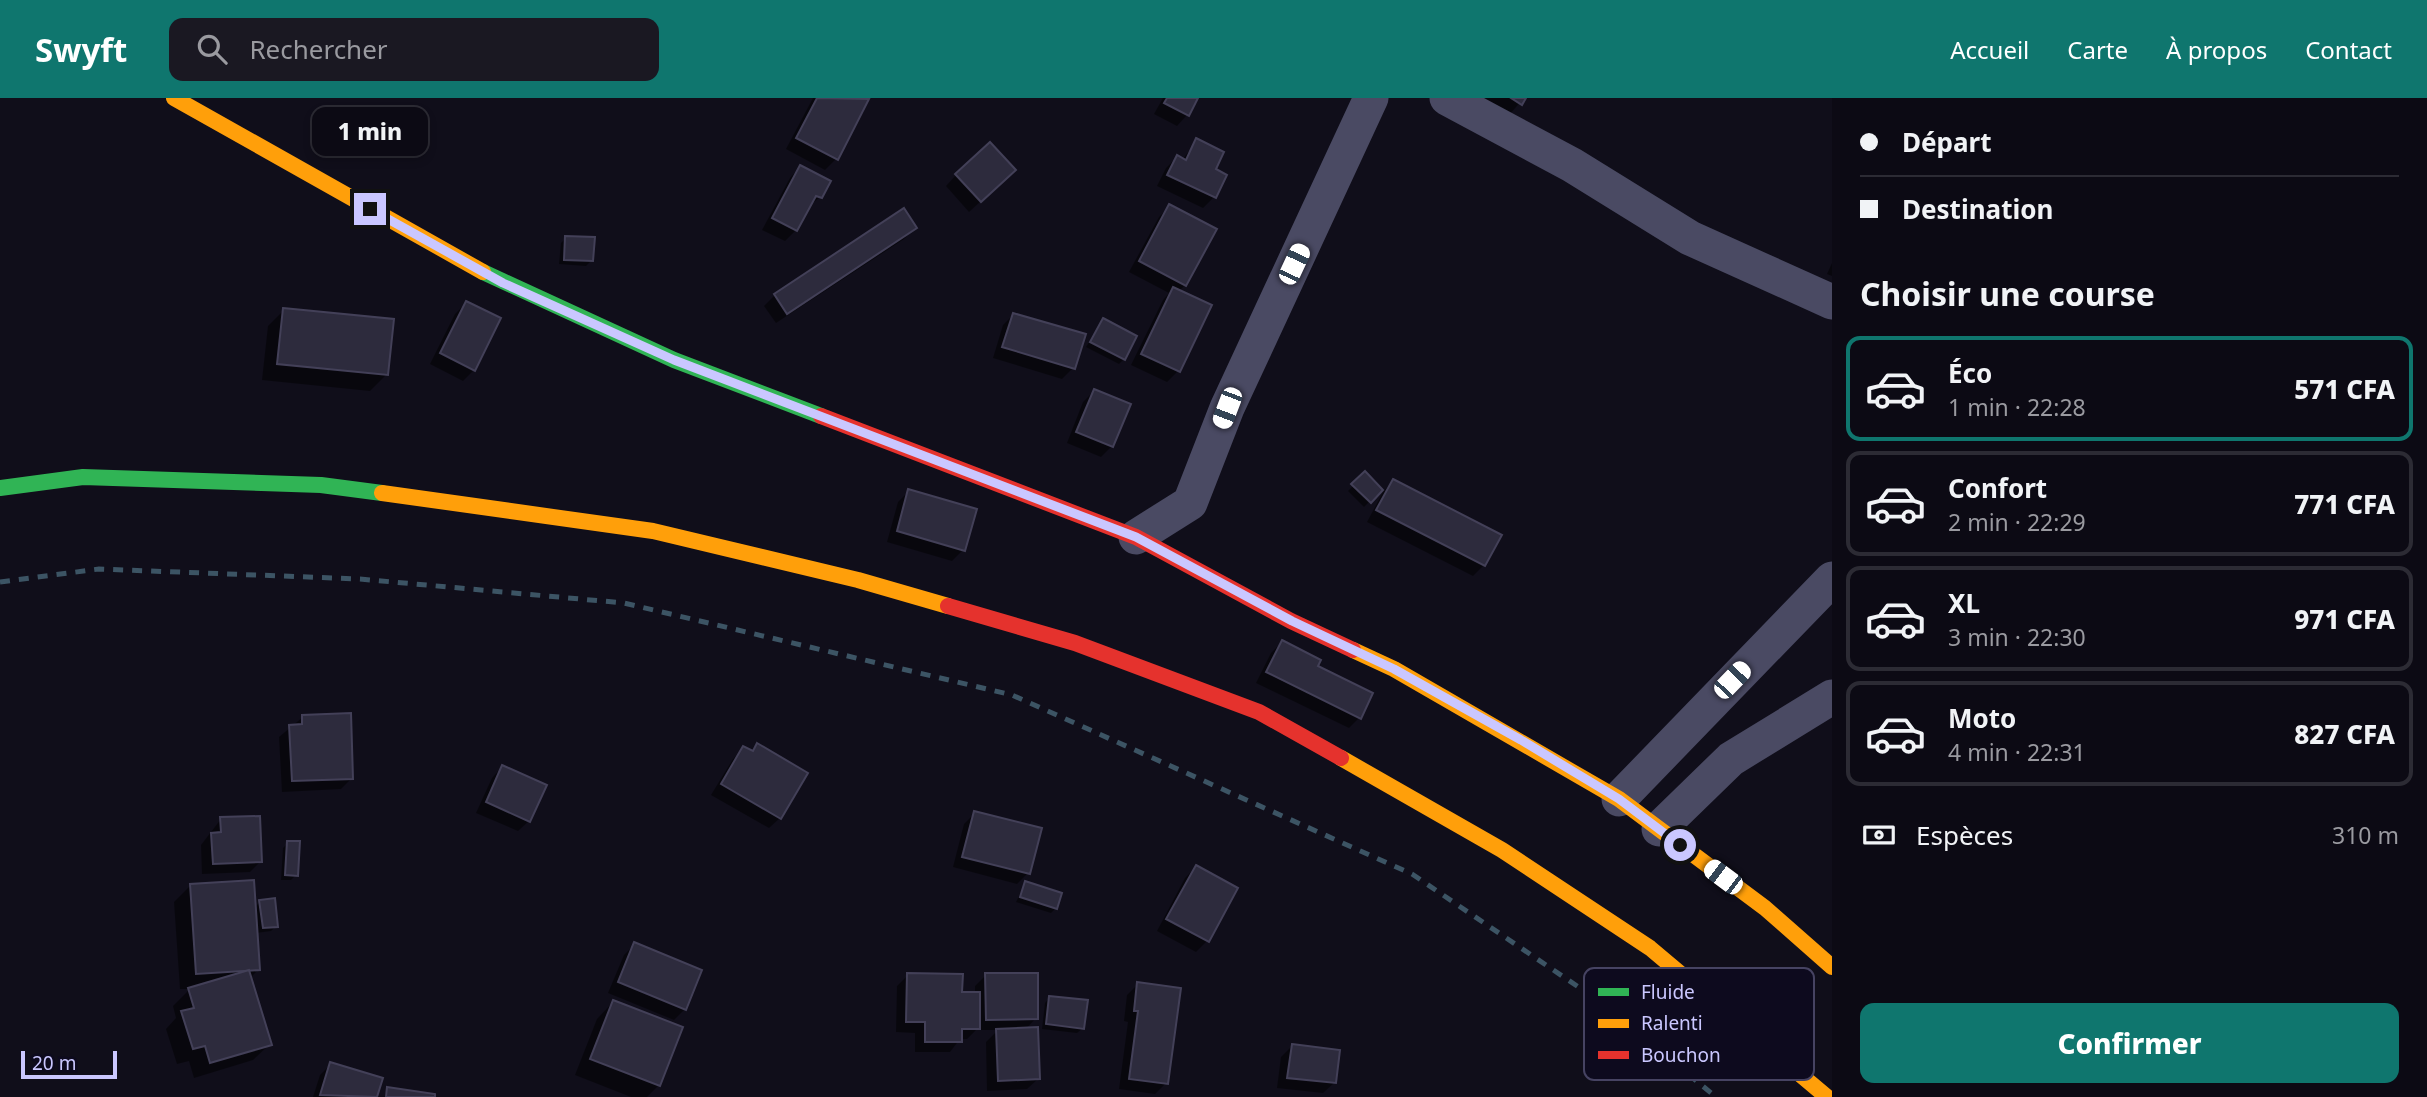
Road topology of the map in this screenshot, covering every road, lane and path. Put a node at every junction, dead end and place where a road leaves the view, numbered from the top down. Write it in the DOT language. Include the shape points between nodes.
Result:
graph roads {
  1 [pos="174,98"];
  2 [pos="1371,98"];
  3 [pos="1447,98"];
  4 [pos="1832,302"];
  5 [pos="0,488"];
  6 [pos="1136,537"];
  7 [pos="1832,579"];
  8 [pos="1832,697"];
  9 [pos="1619,799"];
  10 [pos="1659,829"];
  11 [pos="1832,967"];
  12 [pos="1674,968"];
  13 [pos="1807,1080"];
  14 [pos="1827,1097"];
  1 -- 6 [label="main road" via="515,288 674,360"];
  2 -- 6 [label="street" via="1227,408 1190,503"];
  3 -- 4 [label="street" via="1572,165 1690,238"];
  5 -- 12 [label="main road" via="83,477 321,485 653,531 858,580 1075,643 1259,712 1502,850"];
  6 -- 9 [label="main road" via="1292,621 1394,669"];
  7 -- 9 [label="street"];
  8 -- 10 [label="street" via="1731,760"];
  9 -- 10 [label="main road"];
  10 -- 11 [label="main road" via="1765,908"];
  13 -- 14 [label="main road"];
}
